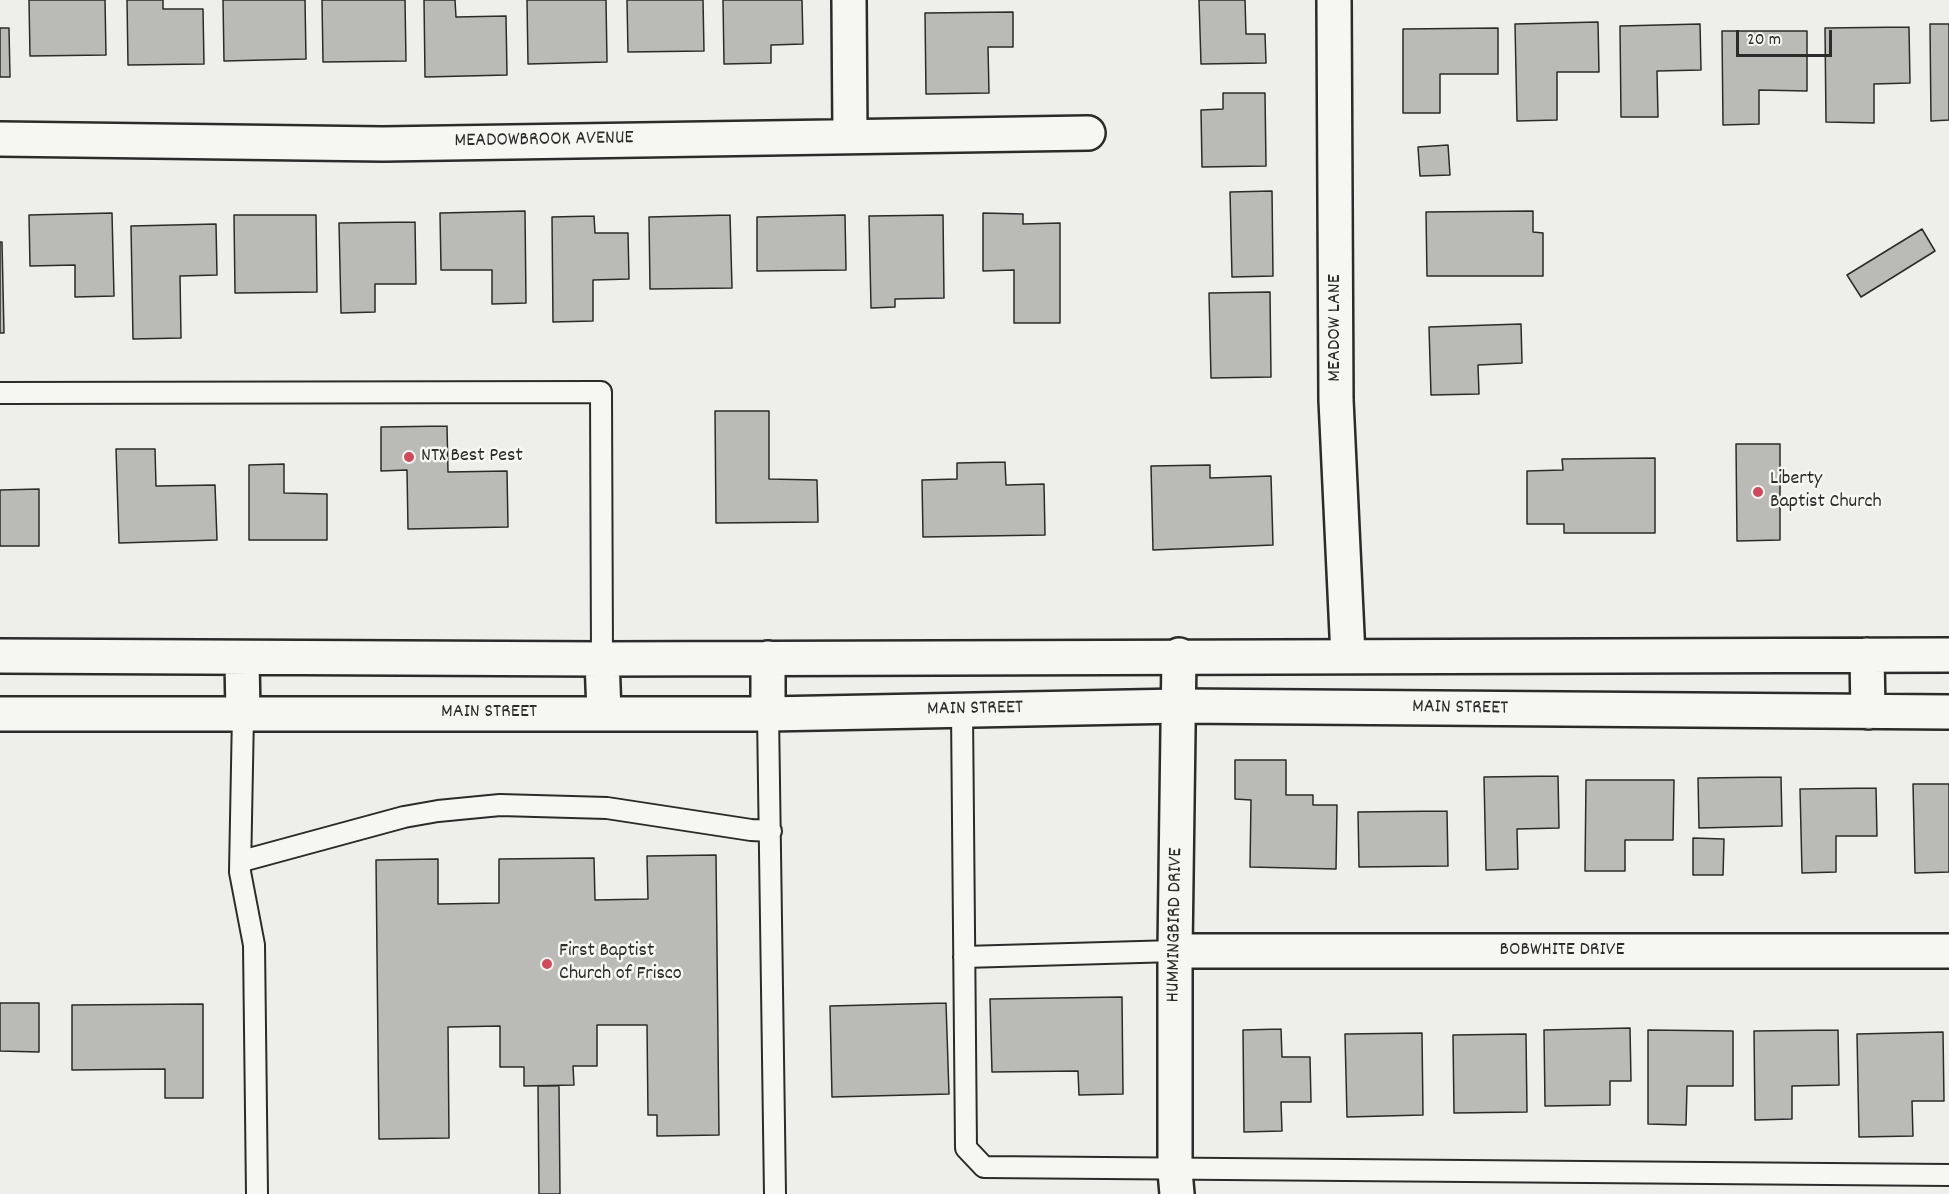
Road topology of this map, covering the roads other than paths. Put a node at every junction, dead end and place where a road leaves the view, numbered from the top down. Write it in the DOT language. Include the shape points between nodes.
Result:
graph roads {
  1 [pos="849,0"];
  2 [pos="1334,0"];
  3 [pos="1088,133"];
  4 [pos="850,135"];
  5 [pos="0,139"];
  6 [pos="0,393"];
  7 [pos="1949,654"];
  8 [pos="1179,655"];
  9 [pos="1867,655"];
  10 [pos="0,656"];
  11 [pos="1348,656"];
  12 [pos="242,658"];
  13 [pos="768,658"];
  14 [pos="603,659"];
  15 [pos="1180,706"];
  16 [pos="962,711"];
  17 [pos="1868,712"];
  18 [pos="1949,712"];
  19 [pos="604,713"];
  20 [pos="0,714"];
  21 [pos="243,714"];
  22 [pos="768,714"];
  23 [pos="771,831"];
  24 [pos="242,861"];
  25 [pos="1175,951"];
  26 [pos="1949,951"];
  27 [pos="964,957"];
  28 [pos="1949,1175"];
  29 [pos="1176,1182"];
  30 [pos="1824,1185"];
  31 [pos="257,1194"];
  32 [pos="776,1194"];
  1 -- 4 [label="main road"];
  2 -- 11 [label="main road, MEADOW LANE" via="1336,400"];
  3 -- 4 [label="main road, MEADOWBROOK AVENUE"];
  4 -- 5 [label="main road, MEADOWBROOK AVENUE" via="383,144"];
  6 -- 14 [label="lane" via="601,392"];
  7 -- 9 [label="main road"];
  8 -- 11 [label="main road"];
  8 -- 13 [label="main road"];
  8 -- 15 [label="main road, HUMMINGBIRD DRIVE"];
  9 -- 11 [label="main road"];
  9 -- 17 [label="main road"];
  10 -- 12 [label="main road"];
  12 -- 14 [label="main road"];
  12 -- 21 [label="main road"];
  13 -- 14 [label="main road"];
  13 -- 22 [label="main road"];
  14 -- 19 [label="main road"];
  15 -- 16 [label="main road, MAIN STREET"];
  15 -- 17 [label="main road, MAIN STREET"];
  15 -- 25 [label="main road, HUMMINGBIRD DRIVE"];
  16 -- 22 [label="main road, MAIN STREET"];
  16 -- 27 [label="lane"];
  17 -- 18 [label="main road, MAIN STREET"];
  19 -- 21 [label="main road, MAIN STREET"];
  19 -- 22 [label="main road, MAIN STREET"];
  20 -- 21 [label="main road, MAIN STREET"];
  21 -- 24 [label="lane"];
  22 -- 23 [label="lane"];
  23 -- 24 [label="lane" via="607,808 500,805 404,817"];
  23 -- 32 [label="lane"];
  24 -- 31 [label="lane" via="254,945"];
  25 -- 26 [label="main road, BOBWHITE DRIVE"];
  25 -- 27 [label="lane"];
  25 -- 29 [label="main road, HUMMINGBIRD DRIVE"];
  27 -- 29 [label="lane" via="966,1148 984,1167"];
  28 -- 30 [label="lane"];
  29 -- 30 [label="lane"];
}
